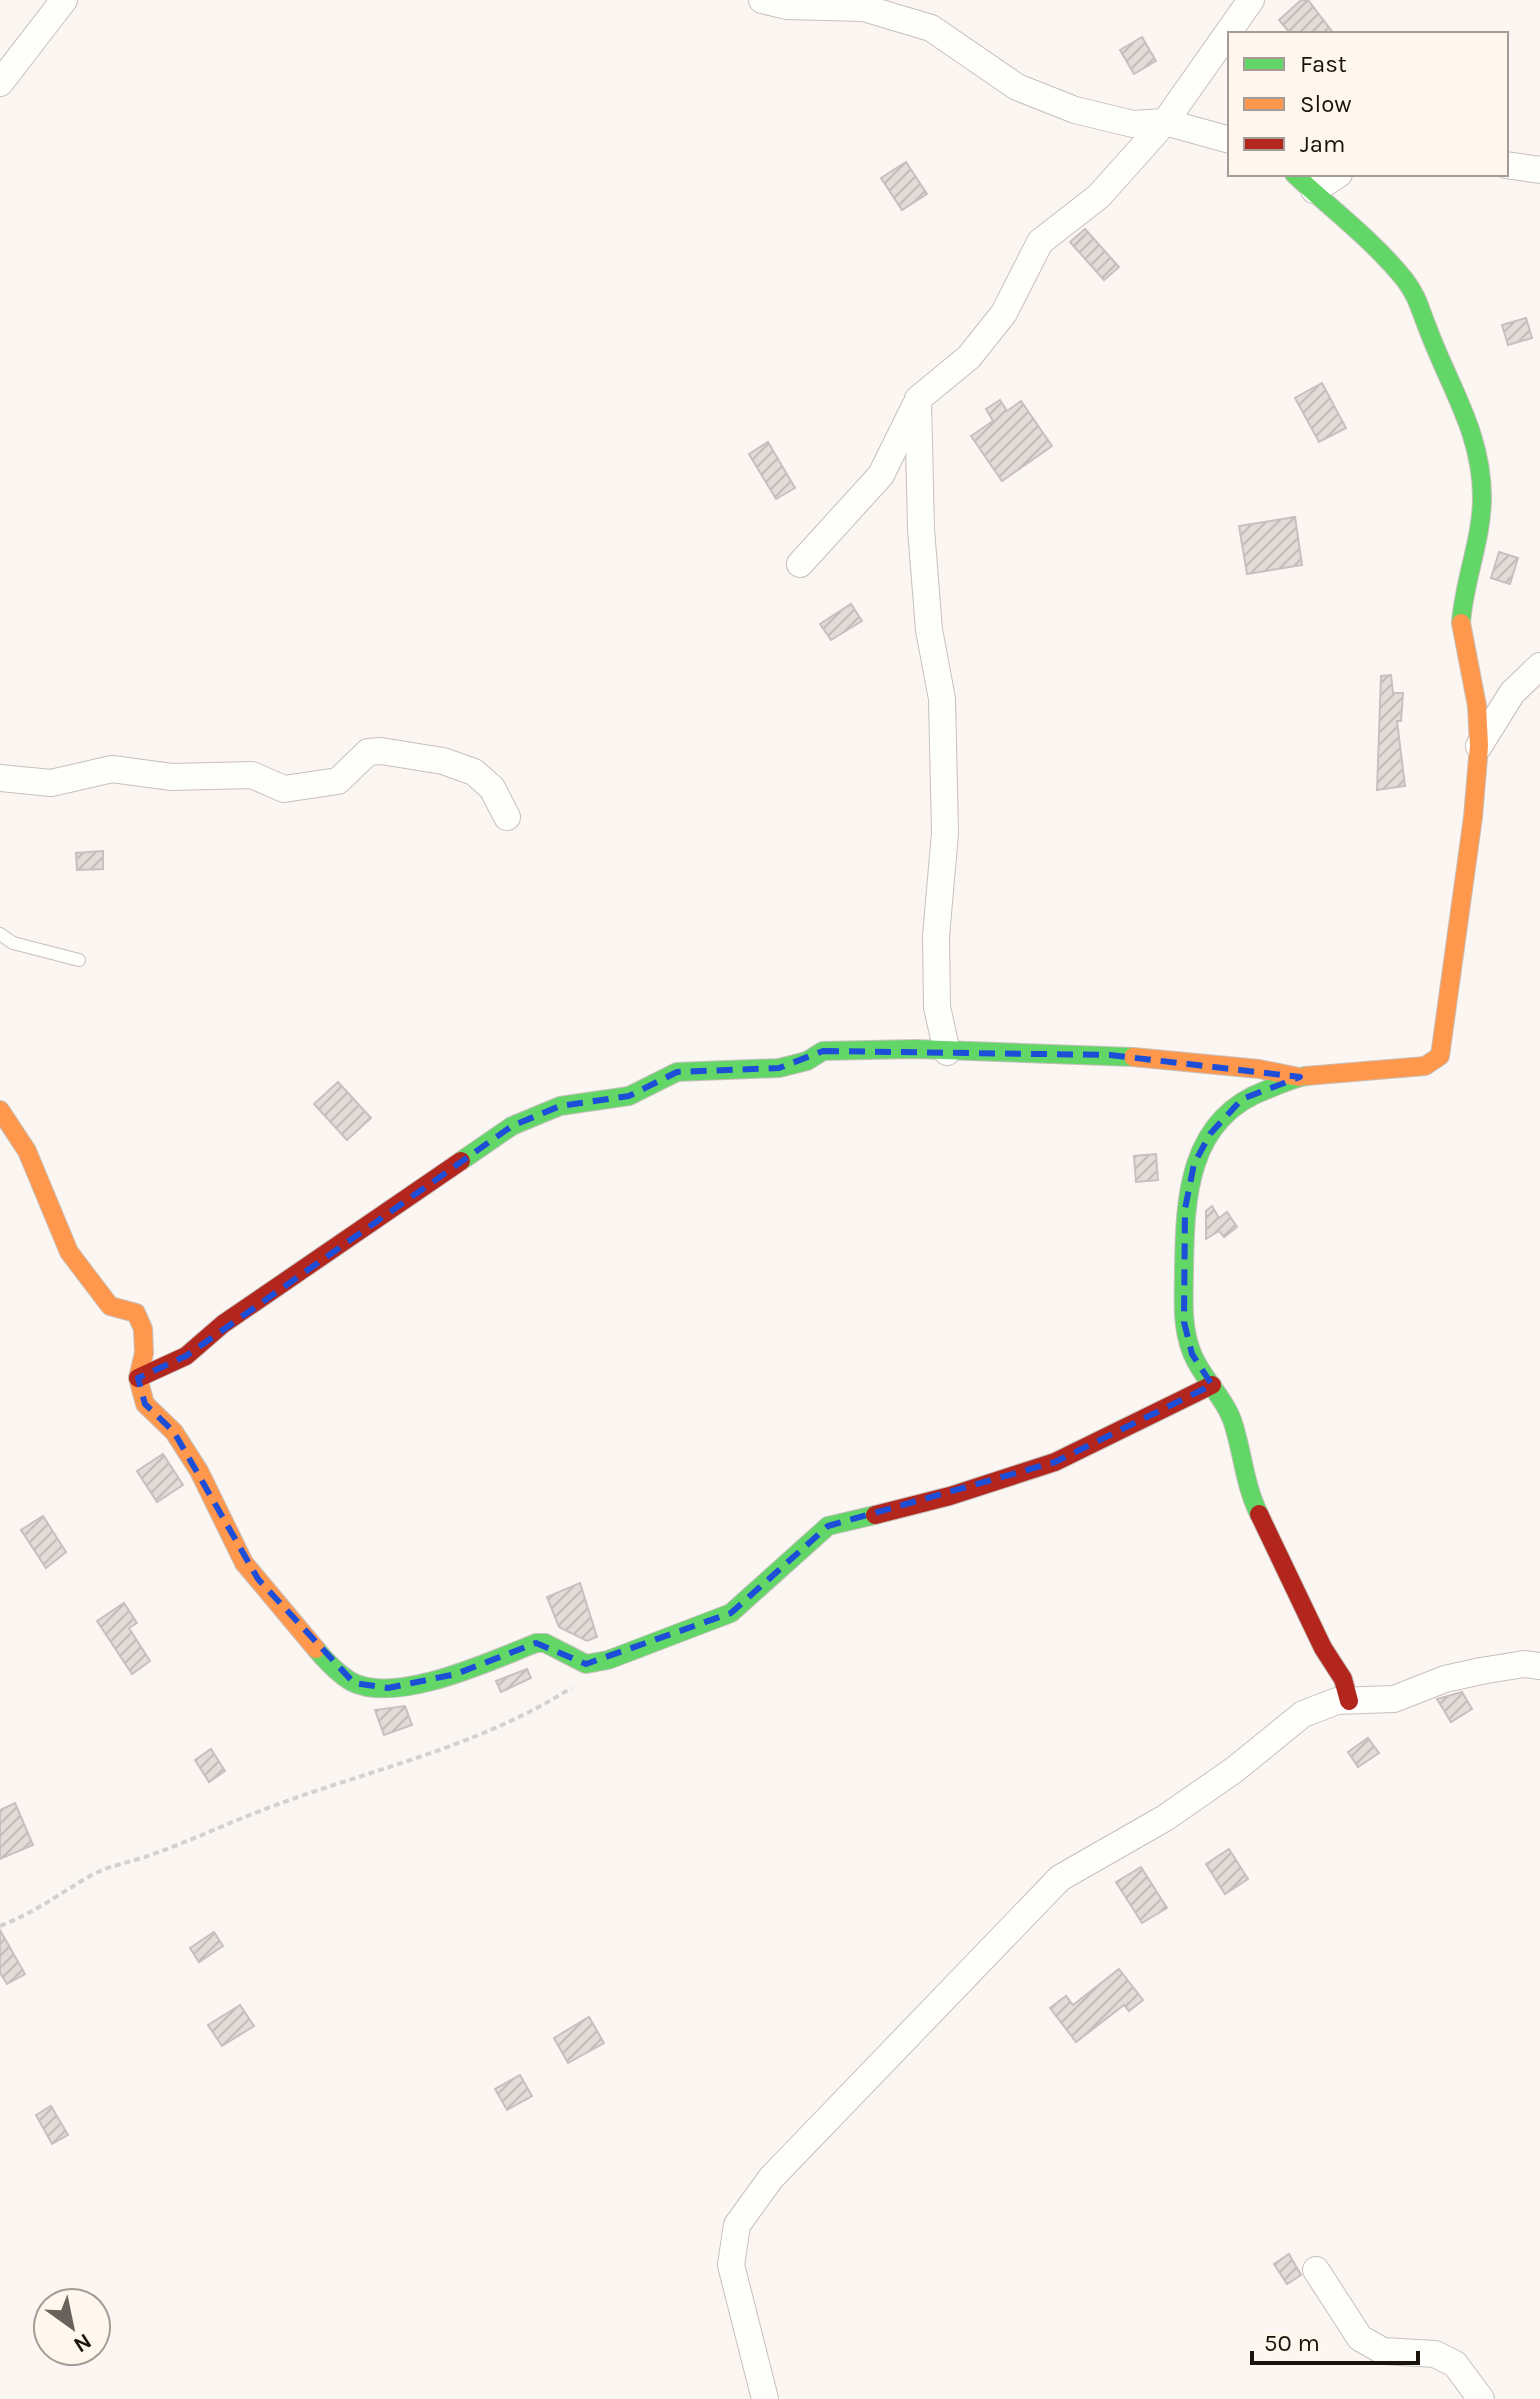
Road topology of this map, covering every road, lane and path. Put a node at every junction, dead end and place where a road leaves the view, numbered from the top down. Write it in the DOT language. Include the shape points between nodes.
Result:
graph roads {
  1 [pos="64,0"];
  2 [pos="762,0"];
  3 [pos="1251,0"];
  4 [pos="1228,32"];
  5 [pos="1228,33"];
  6 [pos="0,83"];
  7 [pos="1165,122"];
  8 [pos="1228,139"];
  9 [pos="1508,165"];
  10 [pos="1540,170"];
  11 [pos="1330,176"];
  12 [pos="1304,182"];
  13 [pos="918,399"];
  14 [pos="800,564"];
  15 [pos="1540,666"];
  16 [pos="1479,746"];
  17 [pos="0,778"];
  18 [pos="507,817"];
  19 [pos="0,934"];
  20 [pos="79,960"];
  21 [pos="947,1052"];
  22 [pos="1300,1077"];
  23 [pos="0,1110"];
  24 [pos="138,1378"];
  25 [pos="1212,1385"];
  26 [pos="608,1660"];
  27 [pos="1540,1666"];
  28 [pos="1349,1701"];
  29 [pos="0,1926"];
  30 [pos="1316,2270"];
  31 [pos="765,2399"];
  32 [pos="1481,2399"];
  1 -- 6 [label="street"];
  2 -- 7 [label="street" via="787,6 864,8 931,28 1017,87 1075,110 1133,124"];
  3 -- 4 [label="street"];
  5 -- 7 [label="street"];
  7 -- 8 [label="street"];
  7 -- 13 [label="street" via="1099,196 1040,242 1004,313 969,357"];
  9 -- 10 [label="street"];
  11 -- 12 [label="street"];
  12 -- 16 [label="street" via="1403,278 1421,303 1427,328 1464,406 1479,456 1482,497 1461,631 1477,706"];
  13 -- 14 [label="street" via="881,475"];
  13 -- 21 [label="street" via="929,630 942,699 945,833 936,936 937,1007"];
  15 -- 16 [label="street" via="1512,693"];
  16 -- 22 [label="street" via="1440,1056 1425,1066"];
  17 -- 18 [label="street" via="51,783 112,769 172,777 252,775 284,789 338,781 368,752 381,751 474,772 492,788"];
  19 -- 20 [label="lane" via="13,943"];
  21 -- 22 [label="street" via="1110,1055"];
  21 -- 24 [label="street" via="823,1051 779,1068 677,1072 629,1096 560,1106 512,1126 223,1324 186,1356"];
  22 -- 25 [label="street" via="1242,1099 1210,1134 1194,1164 1185,1209 1184,1322 1192,1354"];
  23 -- 24 [label="street" via="27,1151 69,1252 110,1306 136,1313 144,1353"];
  24 -- 26 [label="street" via="145,1404 174,1432 199,1471 244,1563 330,1665 354,1683 388,1688 456,1674 536,1643 586,1664"];
  25 -- 26 [label="street" via="1055,1462 950,1496 828,1526 731,1613"];
  25 -- 28 [label="street" via="1234,1424 1251,1498 1343,1679"];
  26 -- 29 [label="path" via="547,1704 499,1727 91,1875 31,1914"];
  27 -- 28 [label="street" via="1524,1664 1457,1677 1394,1699"];
  28 -- 31 [label="street" via="1303,1714 1165,1818 1060,1878 771,2178 737,2225 731,2265"];
  30 -- 32 [label="street" via="1360,2338 1383,2351 1435,2354 1455,2364"];
}
